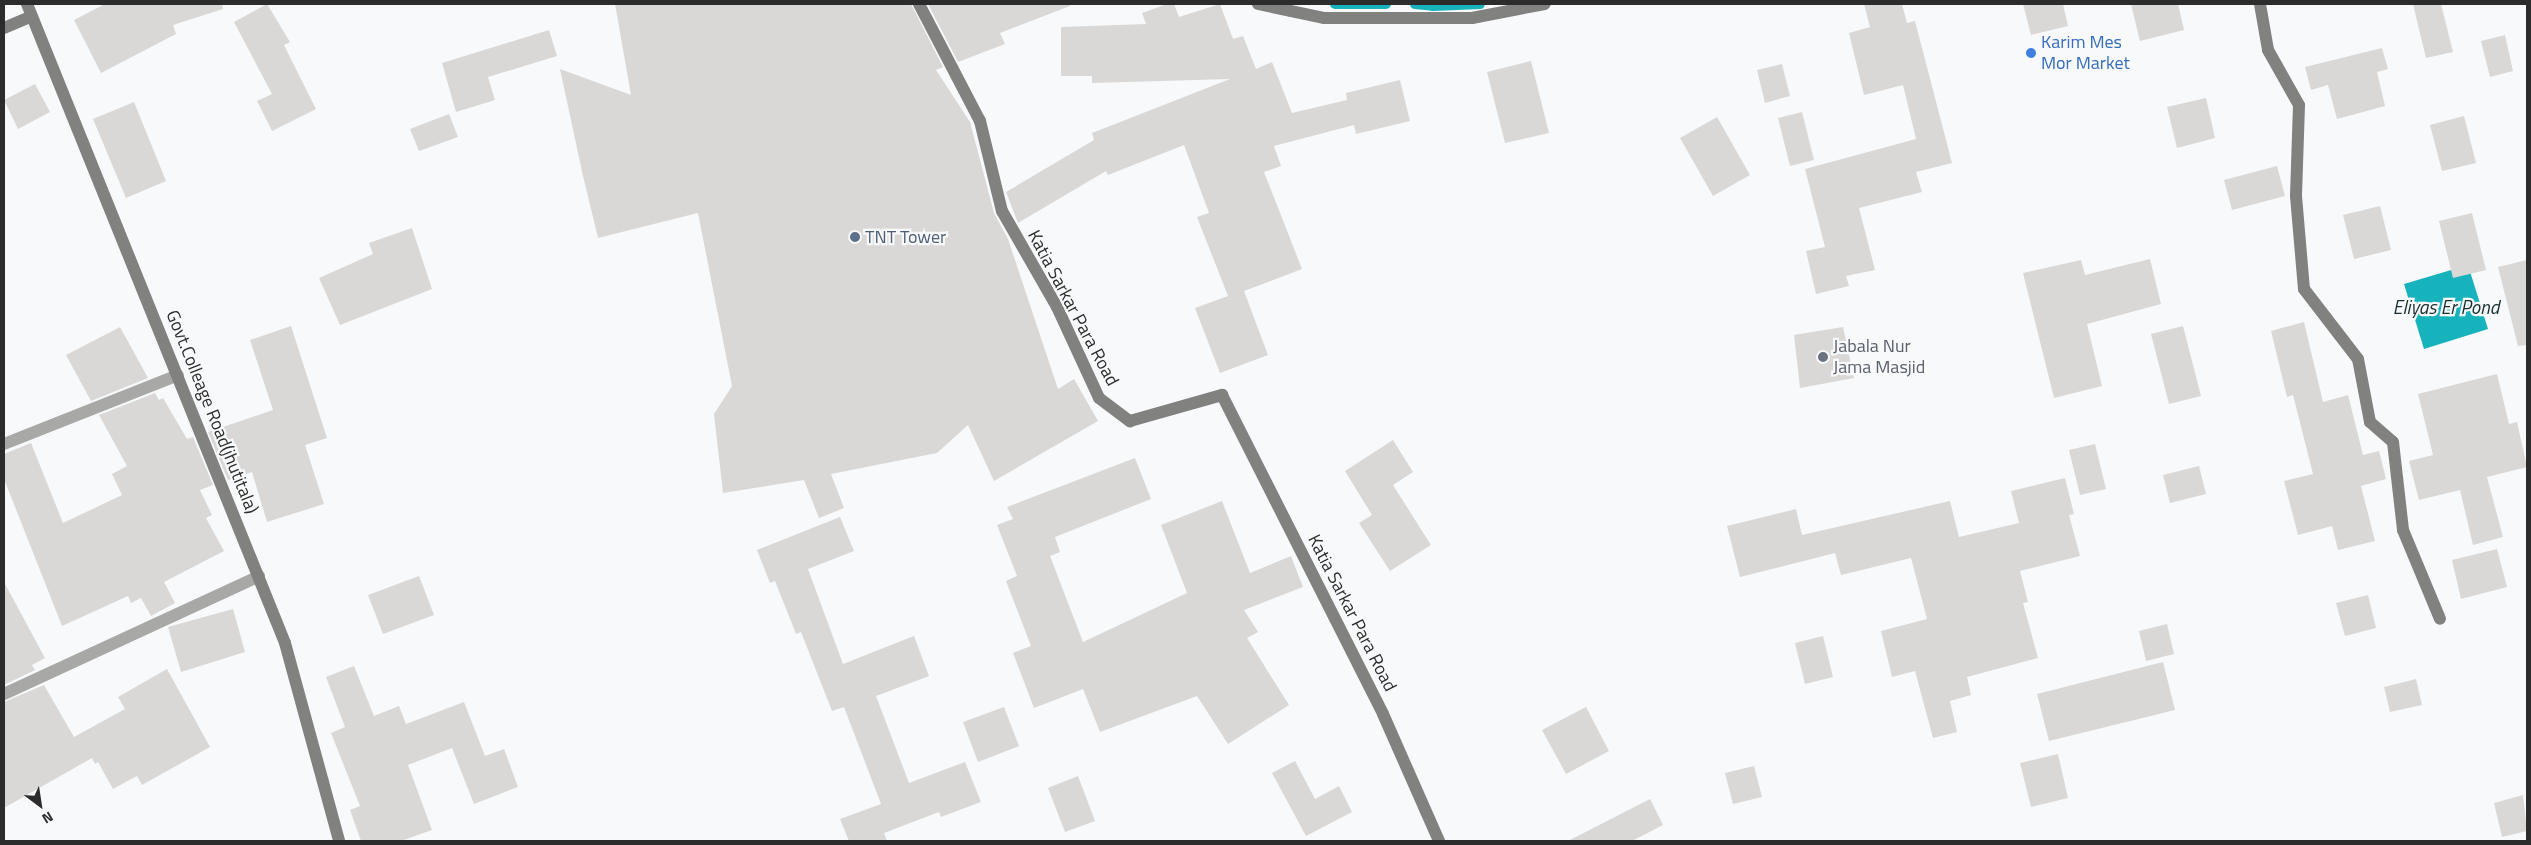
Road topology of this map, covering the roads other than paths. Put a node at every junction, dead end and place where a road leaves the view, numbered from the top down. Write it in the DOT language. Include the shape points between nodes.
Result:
graph roads {
  1 [pos="27,4"];
  2 [pos="919,4"];
  3 [pos="1258,4"];
  4 [pos="1545,4"];
  5 [pos="2260,4"];
  6 [pos="32,16"];
  7 [pos="4,28"];
  8 [pos="178,375"];
  9 [pos="4,444"];
  10 [pos="259,576"];
  11 [pos="2440,619"];
  12 [pos="4,694"];
  13 [pos="339,841"];
  14 [pos="1439,841"];
  1 -- 6 [label="street, Govt.Colleage Road(jhutitala)"];
  2 -- 14 [label="street, Katia Sarkar Para Road" via="980,121 1002,211 1057,307 1099,398 1130,421 1222,395 1383,714"];
  3 -- 4 [label="street" via="1324,18 1472,18"];
  5 -- 11 [label="street" via="2268,50 2299,105 2296,196 2304,289 2358,359 2370,422 2394,442 2403,530"];
  6 -- 7 [label="street"];
  6 -- 8 [label="street, Govt.Colleage Road(jhutitala)"];
  8 -- 9 [label="street"];
  8 -- 10 [label="street, Govt.Colleage Road(jhutitala)"];
  10 -- 12 [label="street"];
  10 -- 13 [label="street, Govt.Colleage Road(jhutitala)" via="286,643"];
}
